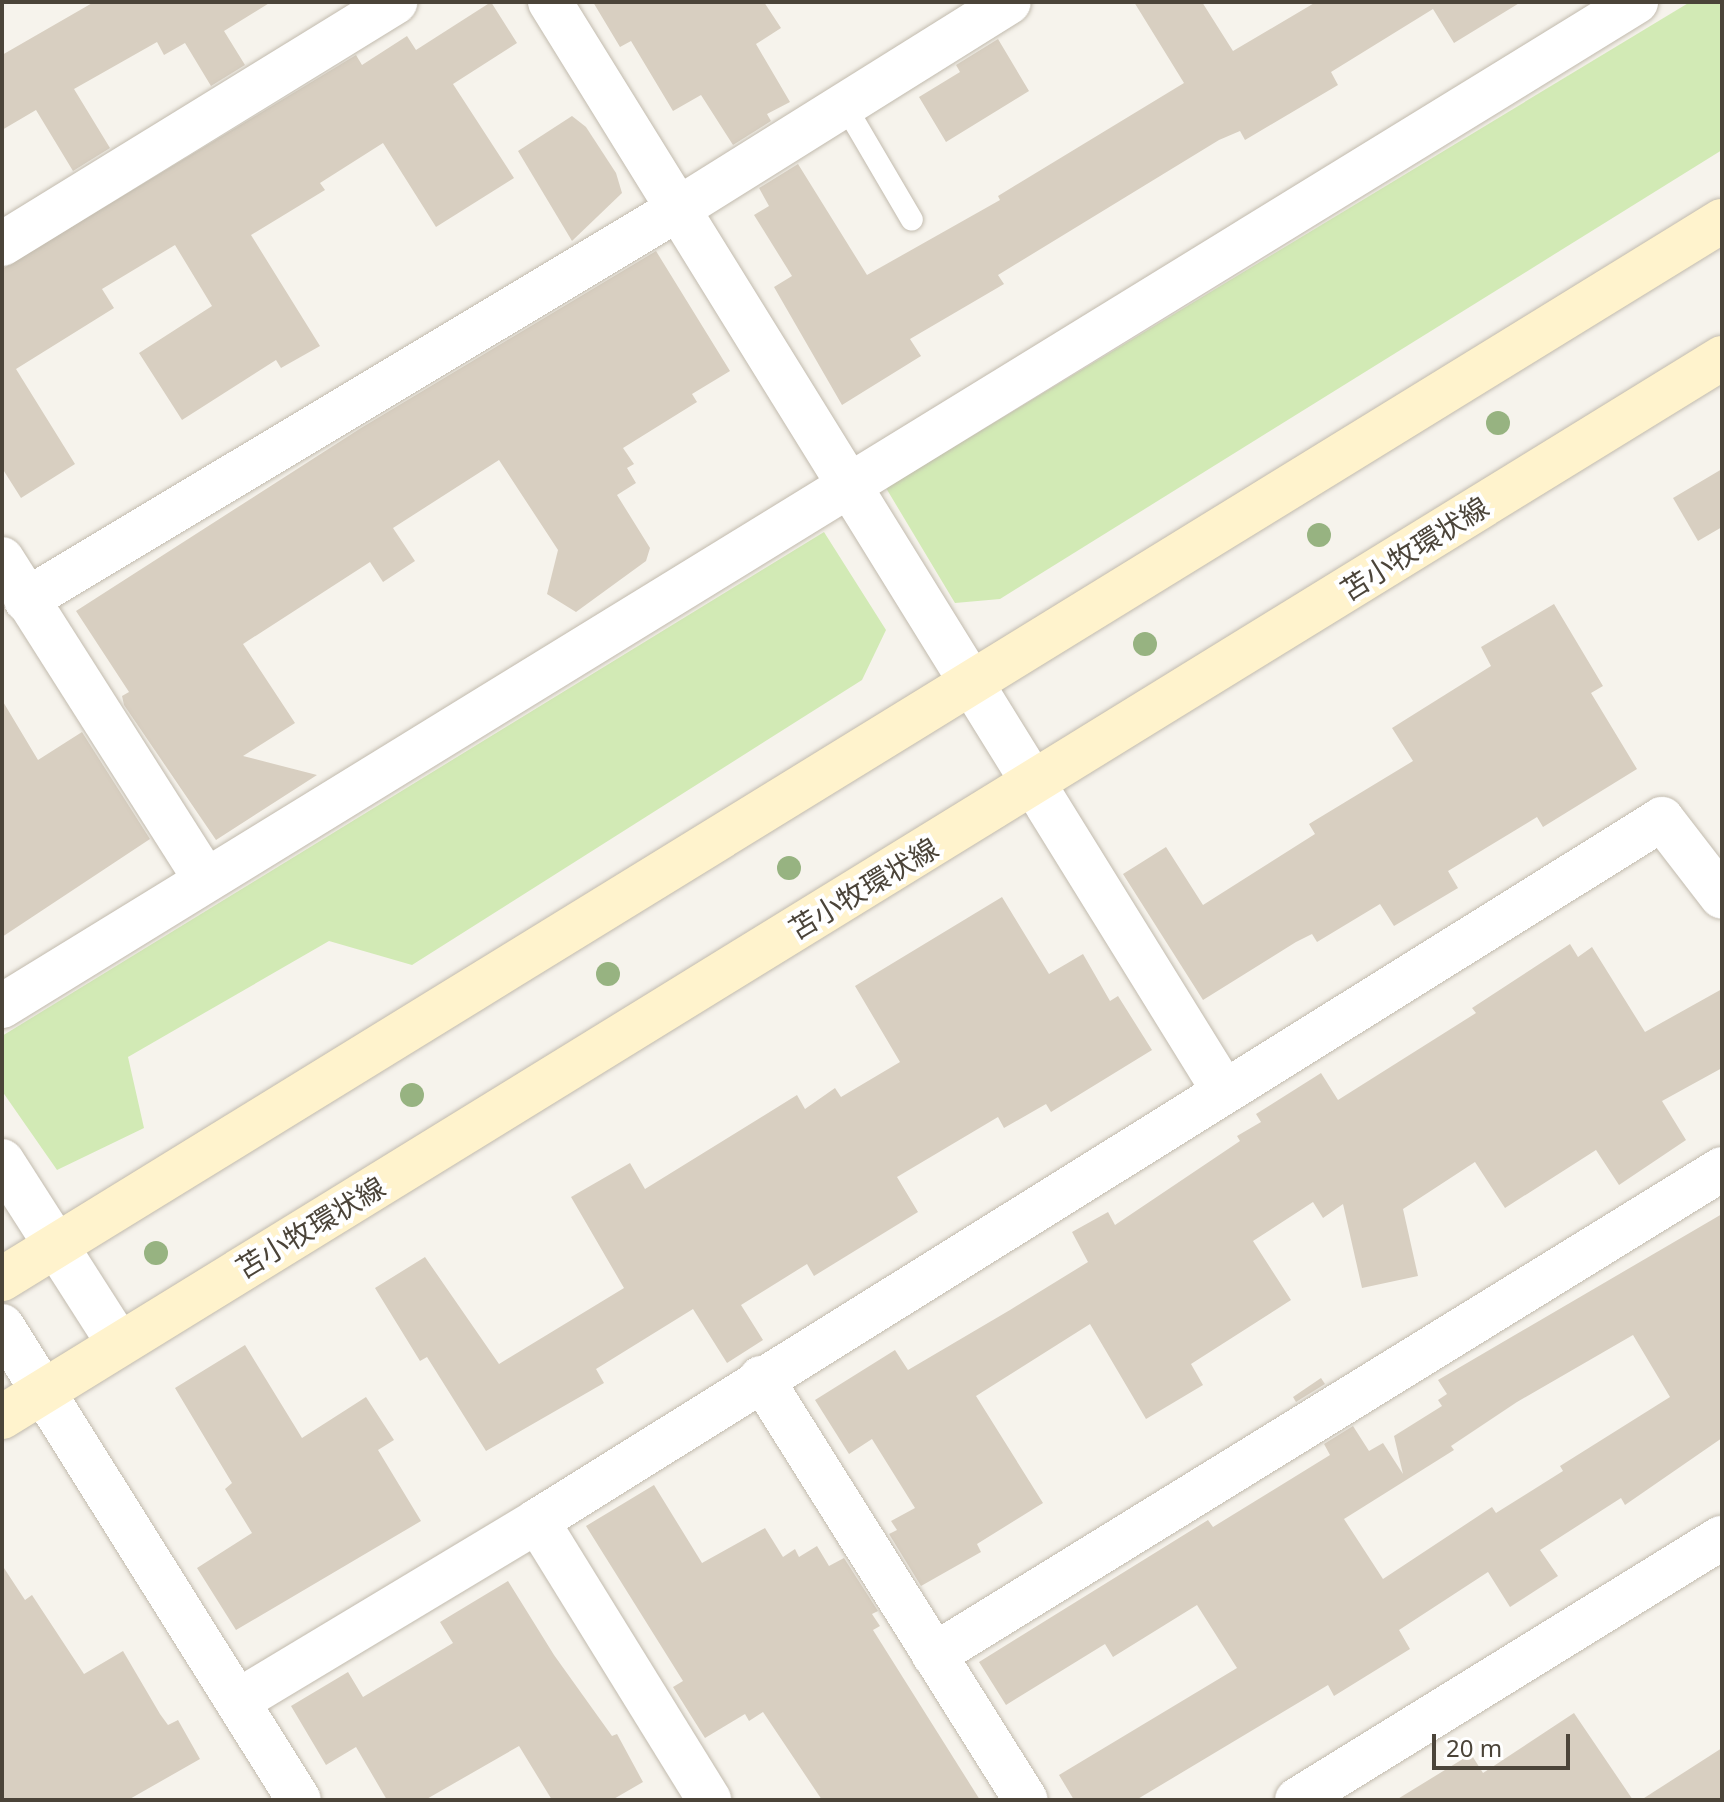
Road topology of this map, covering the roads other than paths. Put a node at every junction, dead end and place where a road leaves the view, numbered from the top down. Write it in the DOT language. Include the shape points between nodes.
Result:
graph roads {
  1 [pos="395,2"];
  2 [pos="550,2"];
  3 [pos="1009,2"];
  4 [pos="1636,2"];
  5 [pos="844,104"];
  6 [pos="678,209"];
  7 [pos="912,220"];
  8 [pos="1720,227"];
  9 [pos="2,244"];
  10 [pos="1722,358"];
  11 [pos="848,484"];
  12 [pos="2,559"];
  13 [pos="26,600"];
  14 [pos="971,683"];
  15 [pos="1032,784"];
  16 [pos="205,879"];
  17 [pos="1722,897"];
  18 [pos="2,1006"];
  19 [pos="1224,1091"];
  20 [pos="2,1161"];
  21 [pos="1722,1169"];
  22 [pos="58,1247"];
  23 [pos="2,1279"];
  24 [pos="2,1326"];
  25 [pos="119,1344"];
  26 [pos="761,1378"];
  27 [pos="45,1391"];
  28 [pos="2,1417"];
  29 [pos="537,1521"];
  30 [pos="1722,1538"];
  31 [pos="934,1655"];
  32 [pos="238,1701"];
  33 [pos="299,1800"];
  34 [pos="709,1800"];
  35 [pos="1026,1800"];
  36 [pos="1297,1800"];
  1 -- 9 [label="street"];
  2 -- 6 [label="street"];
  3 -- 5 [label="street"];
  4 -- 11 [label="street"];
  5 -- 6 [label="street"];
  5 -- 7 [label="lane"];
  6 -- 11 [label="street"];
  6 -- 13 [label="street"];
  8 -- 14 [label="main road"];
  10 -- 15 [label="main road, 苫小牧環状線"];
  11 -- 14 [label="street"];
  11 -- 16 [label="street"];
  12 -- 13 [label="street"];
  13 -- 16 [label="street"];
  14 -- 15 [label="street"];
  14 -- 22 [label="main road"];
  15 -- 19 [label="street"];
  15 -- 25 [label="main road, 苫小牧環状線"];
  16 -- 18 [label="street"];
  17 -- 19 [label="street" via="1662,819"];
  19 -- 26 [label="street"];
  20 -- 22 [label="street"];
  21 -- 31 [label="street"];
  22 -- 23 [label="main road"];
  22 -- 25 [label="street"];
  24 -- 27 [label="street"];
  25 -- 27 [label="main road, 苫小牧環状線"];
  26 -- 29 [label="street"];
  26 -- 31 [label="street"];
  27 -- 28 [label="main road, 苫小牧環状線"];
  27 -- 32 [label="street"];
  29 -- 32 [label="street"];
  29 -- 34 [label="street"];
  30 -- 36 [label="street"];
  31 -- 35 [label="street"];
  32 -- 33 [label="street"];
}
